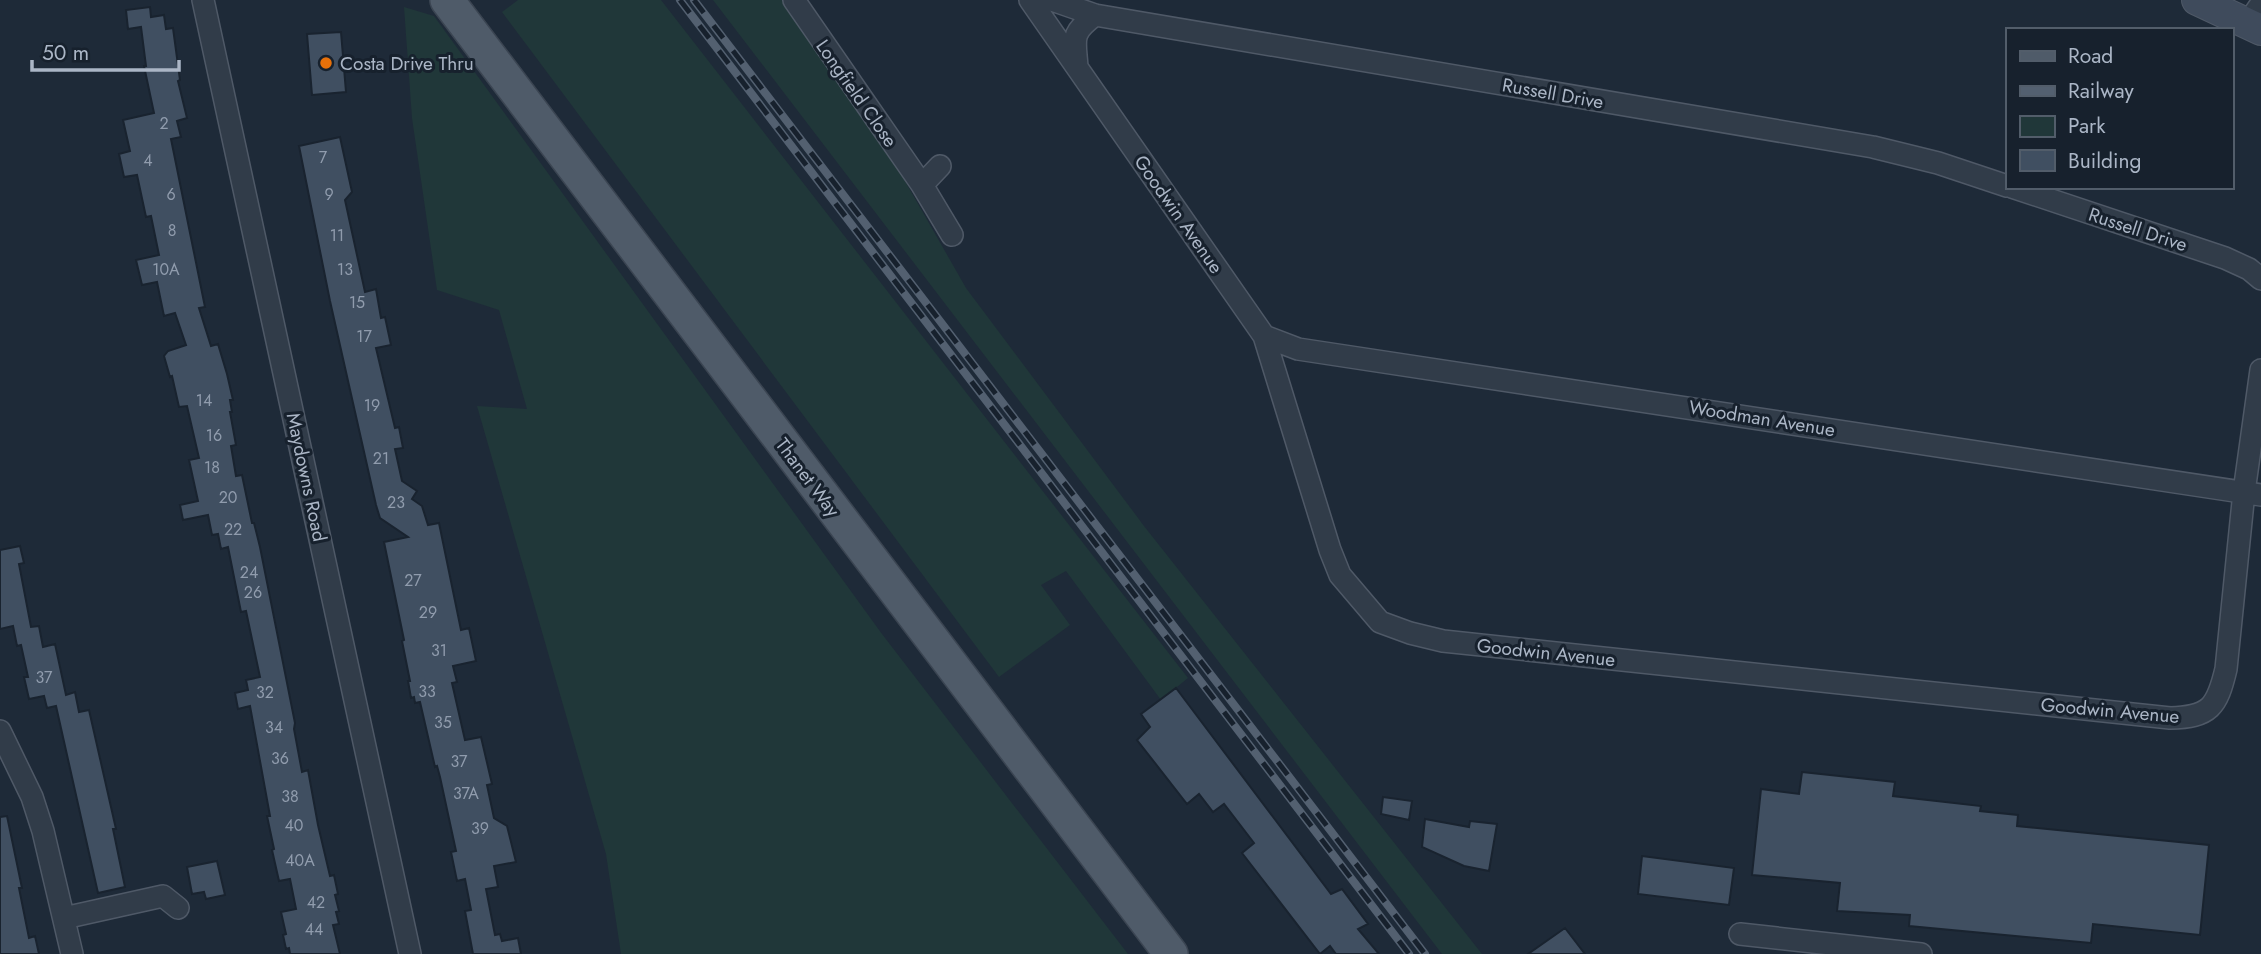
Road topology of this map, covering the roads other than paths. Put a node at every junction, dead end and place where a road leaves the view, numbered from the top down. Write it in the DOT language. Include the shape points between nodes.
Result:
graph roads {
  1 [pos="203,0"];
  2 [pos="447,0"];
  3 [pos="794,0"];
  4 [pos="1030,0"];
  5 [pos="1052,0"];
  6 [pos="2197,0"];
  7 [pos="1095,15"];
  8 [pos="2257,19"];
  9 [pos="1077,67"];
  10 [pos="940,166"];
  11 [pos="922,185"];
  12 [pos="2006,186"];
  13 [pos="2015,189"];
  14 [pos="952,235"];
  15 [pos="2261,279"];
  16 [pos="1264,336"];
  17 [pos="2261,369"];
  18 [pos="2253,493"];
  19 [pos="0,731"];
  20 [pos="178,908"];
  21 [pos="64,918"];
  22 [pos="1740,934"];
  23 [pos="72,954"];
  24 [pos="410,954"];
  25 [pos="1171,954"];
  26 [pos="1921,954"];
  1 -- 24 [label="street, Maydowns Road"];
  2 -- 25 [label="main road, Thanet Way"];
  3 -- 11 [label="street, Longfield Close"];
  4 -- 9 [label="street, Goodwin Avenue"];
  5 -- 7 [label="street, Russell Drive"];
  6 -- 8 [label="main road"];
  7 -- 9 [label="street" via="1074,37"];
  7 -- 12 [label="street, Russell Drive" via="1873,148"];
  9 -- 16 [label="street, Goodwin Avenue"];
  10 -- 11 [label="street"];
  11 -- 14 [label="street, Longfield Close"];
  13 -- 15 [label="street, Russell Drive" via="2225,258"];
  16 -- 18 [label="street, Woodman Avenue" via="1298,349"];
  16 -- 18 [label="street, Goodwin Avenue" via="1340,575 1380,622 1443,641 2193,717 2205,712 2220,694"];
  17 -- 18 [label="street"];
  19 -- 21 [label="street" via="32,797"];
  20 -- 21 [label="street" via="163,896"];
  21 -- 23 [label="street"];
  22 -- 26 [label="street"];
}
